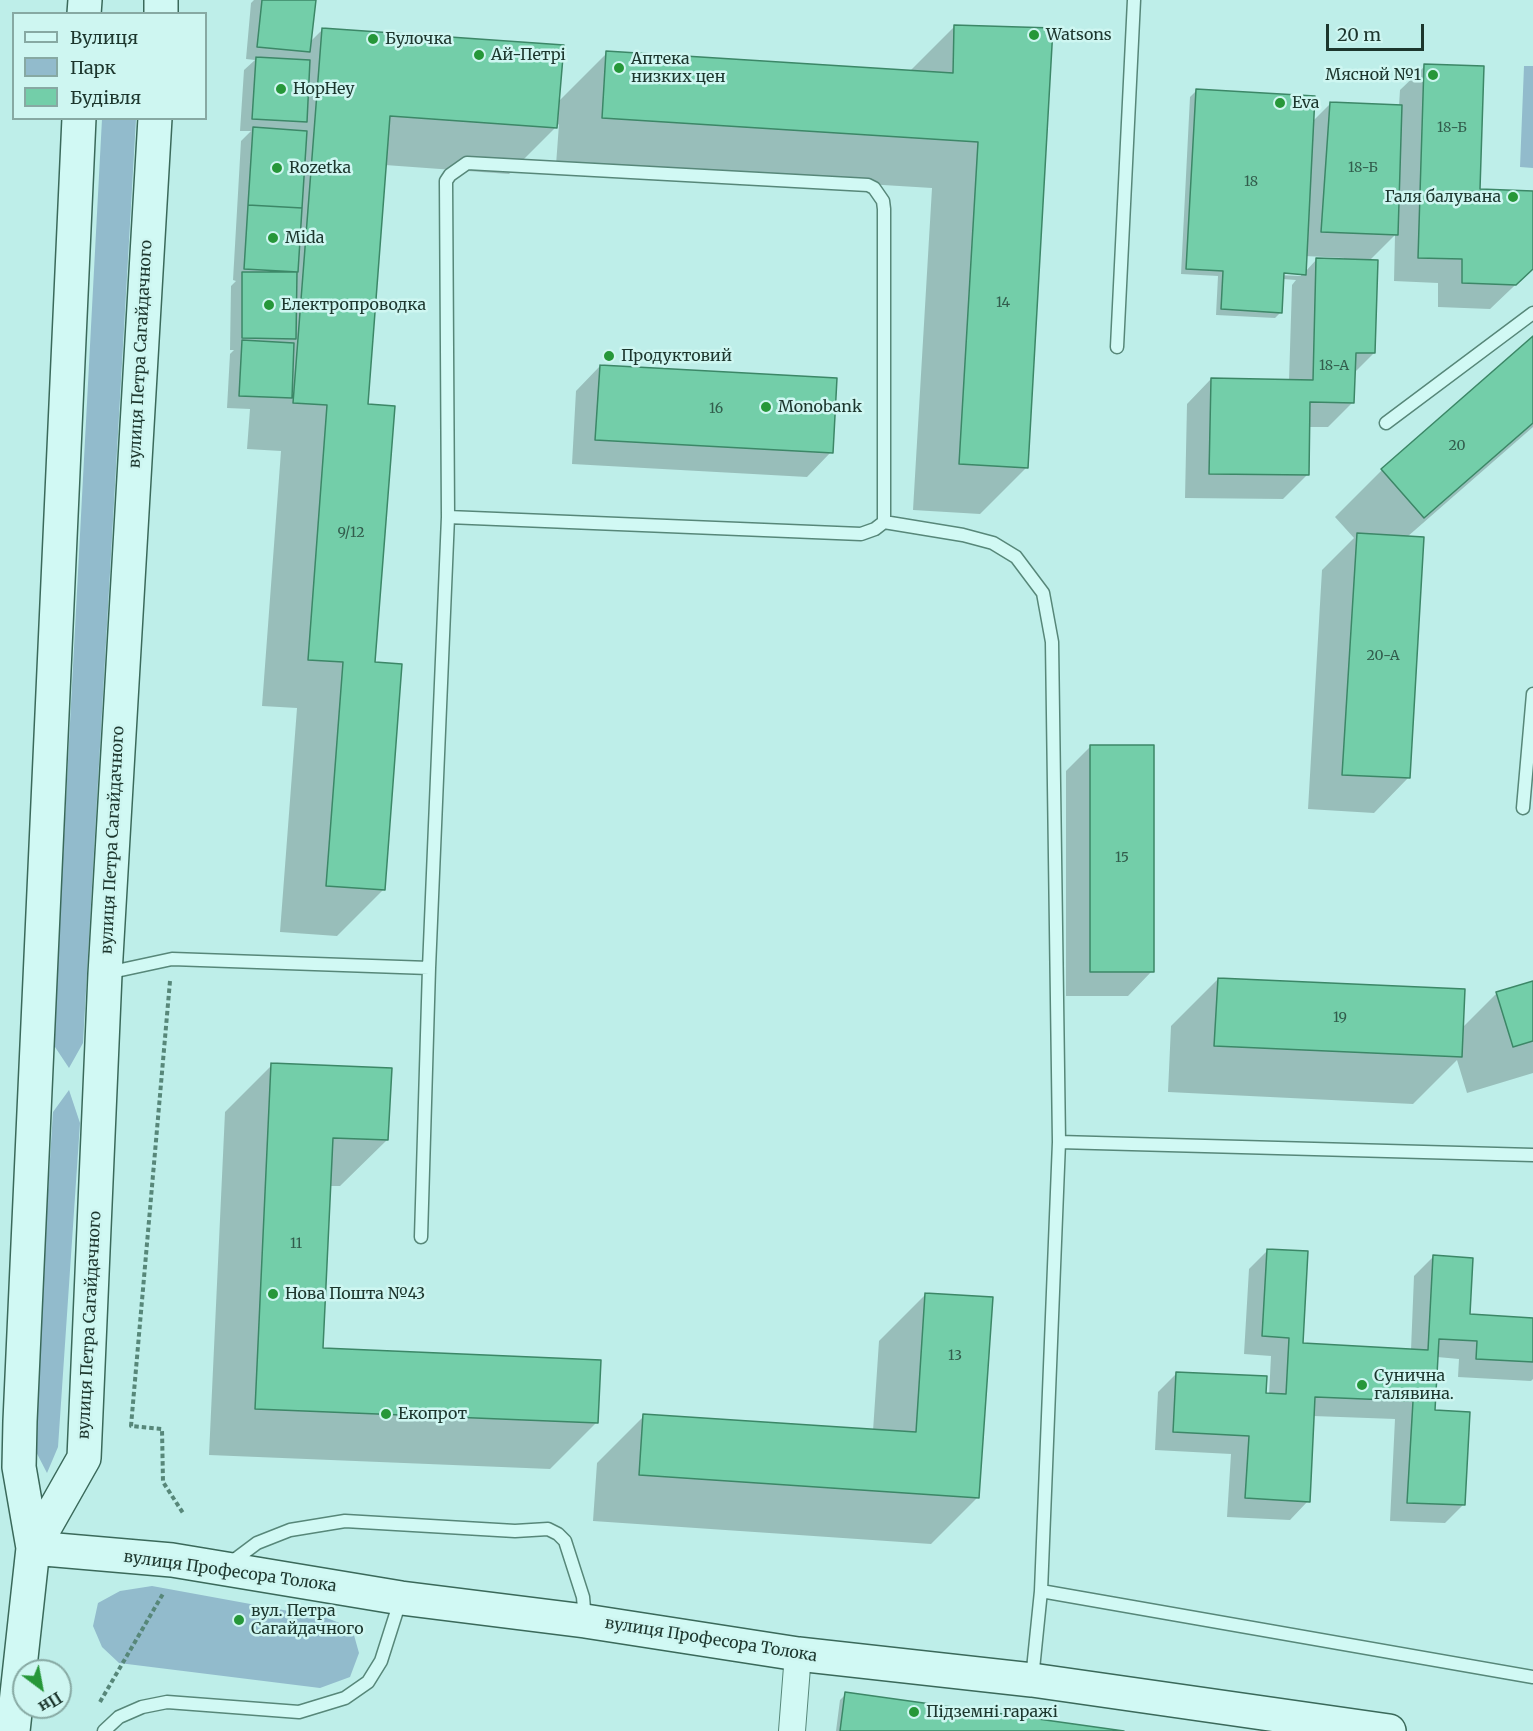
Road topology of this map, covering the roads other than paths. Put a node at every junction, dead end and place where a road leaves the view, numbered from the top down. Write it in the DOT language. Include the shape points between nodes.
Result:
graph roads {
  1 [pos="1134,0"];
  2 [pos="79,120"];
  3 [pos="155,120"];
  4 [pos="1533,313"];
  5 [pos="1117,347"];
  6 [pos="1386,423"];
  7 [pos="448,517"];
  8 [pos="884,522"];
  9 [pos="1533,694"];
  10 [pos="1523,808"];
  11 [pos="429,968"];
  12 [pos="105,974"];
  13 [pos="1059,1142"];
  14 [pos="1533,1155"];
  15 [pos="422,1237"];
  16 [pos="10,1466"];
  17 [pos="33,1548"];
  18 [pos="224,1568"];
  19 [pos="1041,1591"];
  20 [pos="401,1598"];
  21 [pos="585,1621"];
  22 [pos="798,1654"];
  23 [pos="1533,1677"];
  24 [pos="1032,1680"];
  25 [pos="13,1731"];
  26 [pos="104,1731"];
  27 [pos="792,1731"];
  28 [pos="1389,1731"];
  1 -- 5 [label="lane"];
  2 -- 16 [label="street, вулиця Петра Сагайдачного"];
  3 -- 12 [label="street, вулиця Петра Сагайдачного"];
  4 -- 6 [label="lane"];
  7 -- 8 [label="lane" via="861,534"];
  7 -- 8 [label="lane" via="446,181 467,163 874,188 884,209"];
  7 -- 11 [label="lane"];
  8 -- 13 [label="lane" via="993,543 1016,557 1043,592 1053,642"];
  9 -- 10 [label="lane"];
  11 -- 12 [label="lane" via="172,959"];
  11 -- 15 [label="lane"];
  12 -- 17 [label="street, вулиця Петра Сагайдачного" via="84,1458"];
  13 -- 14 [label="lane"];
  13 -- 19 [label="lane"];
  16 -- 17 [label="street, вулиця Петра Сагайдачного"];
  17 -- 18 [label="street, вулиця Професора Толока"];
  17 -- 25 [label="street, вулиця Петра Сагайдачного"];
  18 -- 20 [label="street, вулиця Професора Толока"];
  18 -- 21 [label="lane" via="257,1543 290,1530 345,1521 515,1531 548,1529 565,1541 583,1597"];
  19 -- 23 [label="lane"];
  19 -- 24 [label="lane"];
  20 -- 21 [label="street, вулиця Професора Толока"];
  20 -- 26 [label="lane" via="381,1661 368,1682 345,1698 299,1712 167,1702 119,1717"];
  21 -- 22 [label="street, вулиця Професора Толока"];
  22 -- 24 [label="street, вулиця Професора Толока"];
  22 -- 27 [label="street"];
  24 -- 28 [label="street, вулиця Професора Толока"];
}
